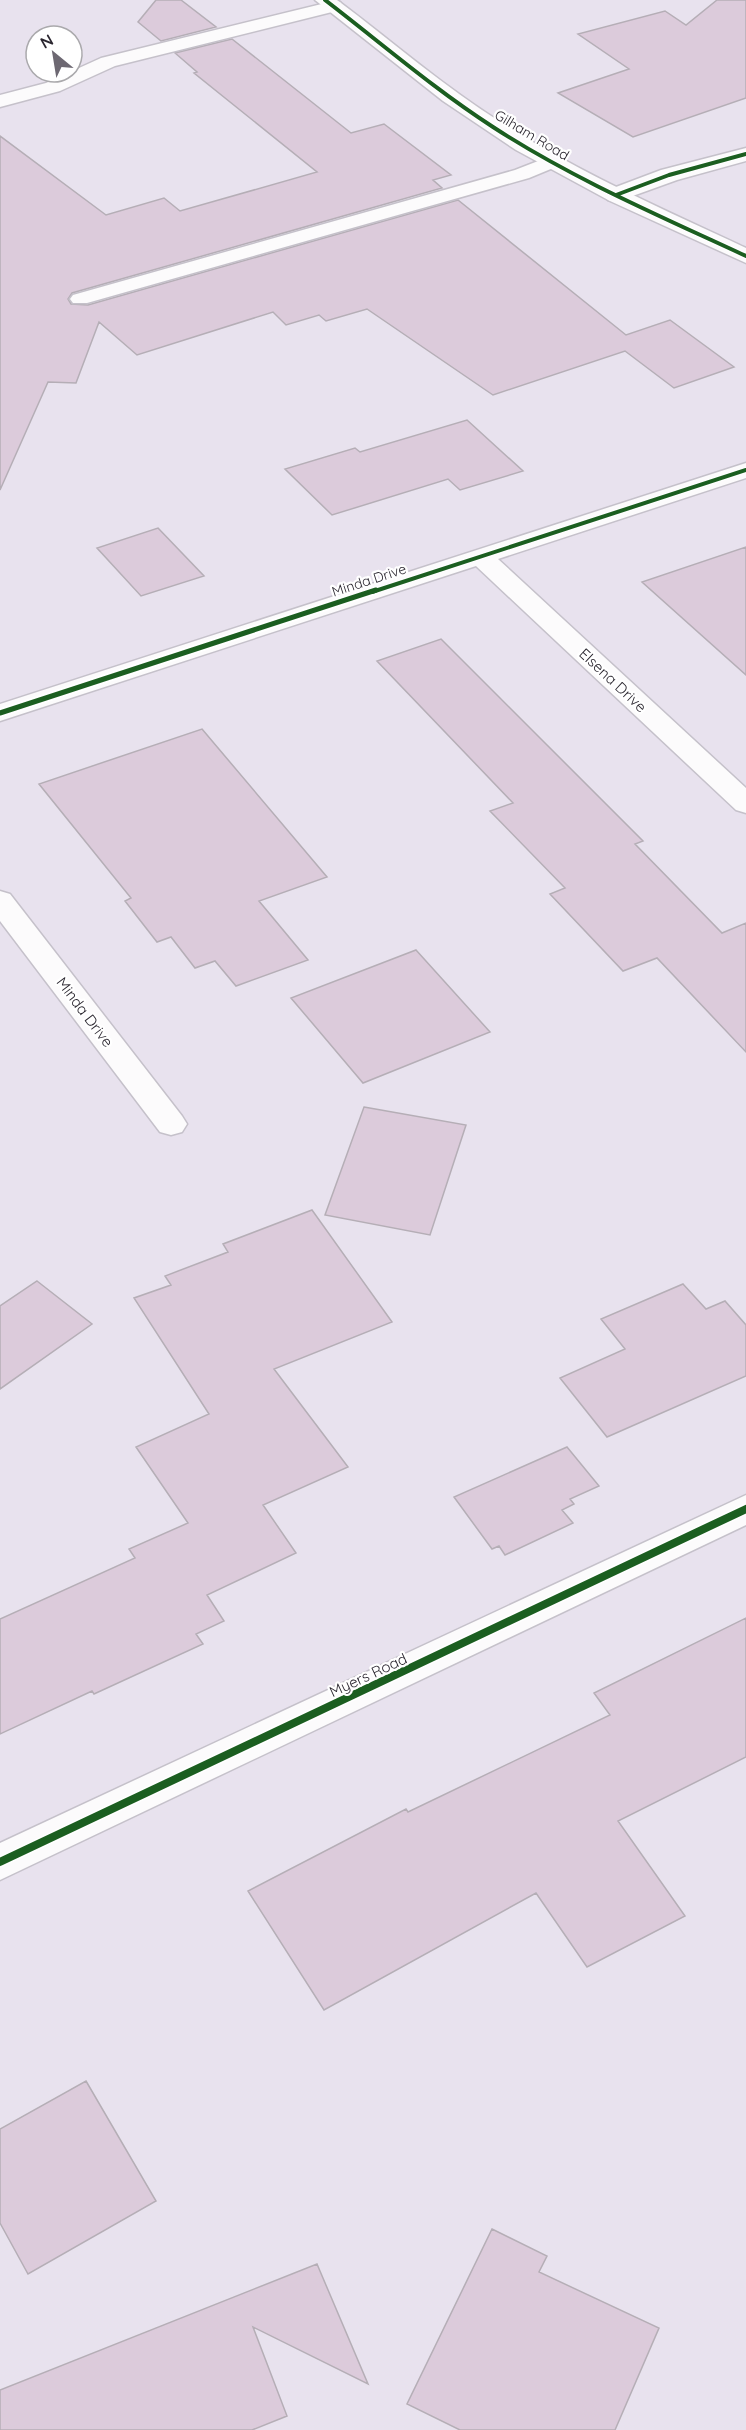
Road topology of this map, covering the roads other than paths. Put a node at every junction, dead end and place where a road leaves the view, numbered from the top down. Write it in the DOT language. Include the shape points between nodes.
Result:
graph roads {
  1 [pos="330,3"];
  2 [pos="0,101"];
  3 [pos="746,154"];
  4 [pos="551,162"];
  5 [pos="616,195"];
  6 [pos="746,256"];
  7 [pos="80,299"];
  8 [pos="746,470"];
  9 [pos="480,556"];
  10 [pos="0,713"];
  11 [pos="746,804"];
  12 [pos="0,900"];
  13 [pos="171,1124"];
  14 [pos="746,1509"];
  15 [pos="0,1862"];
  1 -- 2 [label="lane" via="108,62 53,87"];
  1 -- 4 [label="street, Gilham Road" via="492,126"];
  3 -- 5 [label="street" via="669,175"];
  4 -- 5 [label="street, Gilham Road"];
  4 -- 7 [label="lane" via="522,174"];
  5 -- 6 [label="street, Gilham Road"];
  8 -- 9 [label="street, Minda Drive"];
  9 -- 10 [label="street, Minda Drive"];
  9 -- 11 [label="street, Elsena Drive"];
  12 -- 13 [label="street, Minda Drive"];
  14 -- 15 [label="street, Myers Road"];
}
